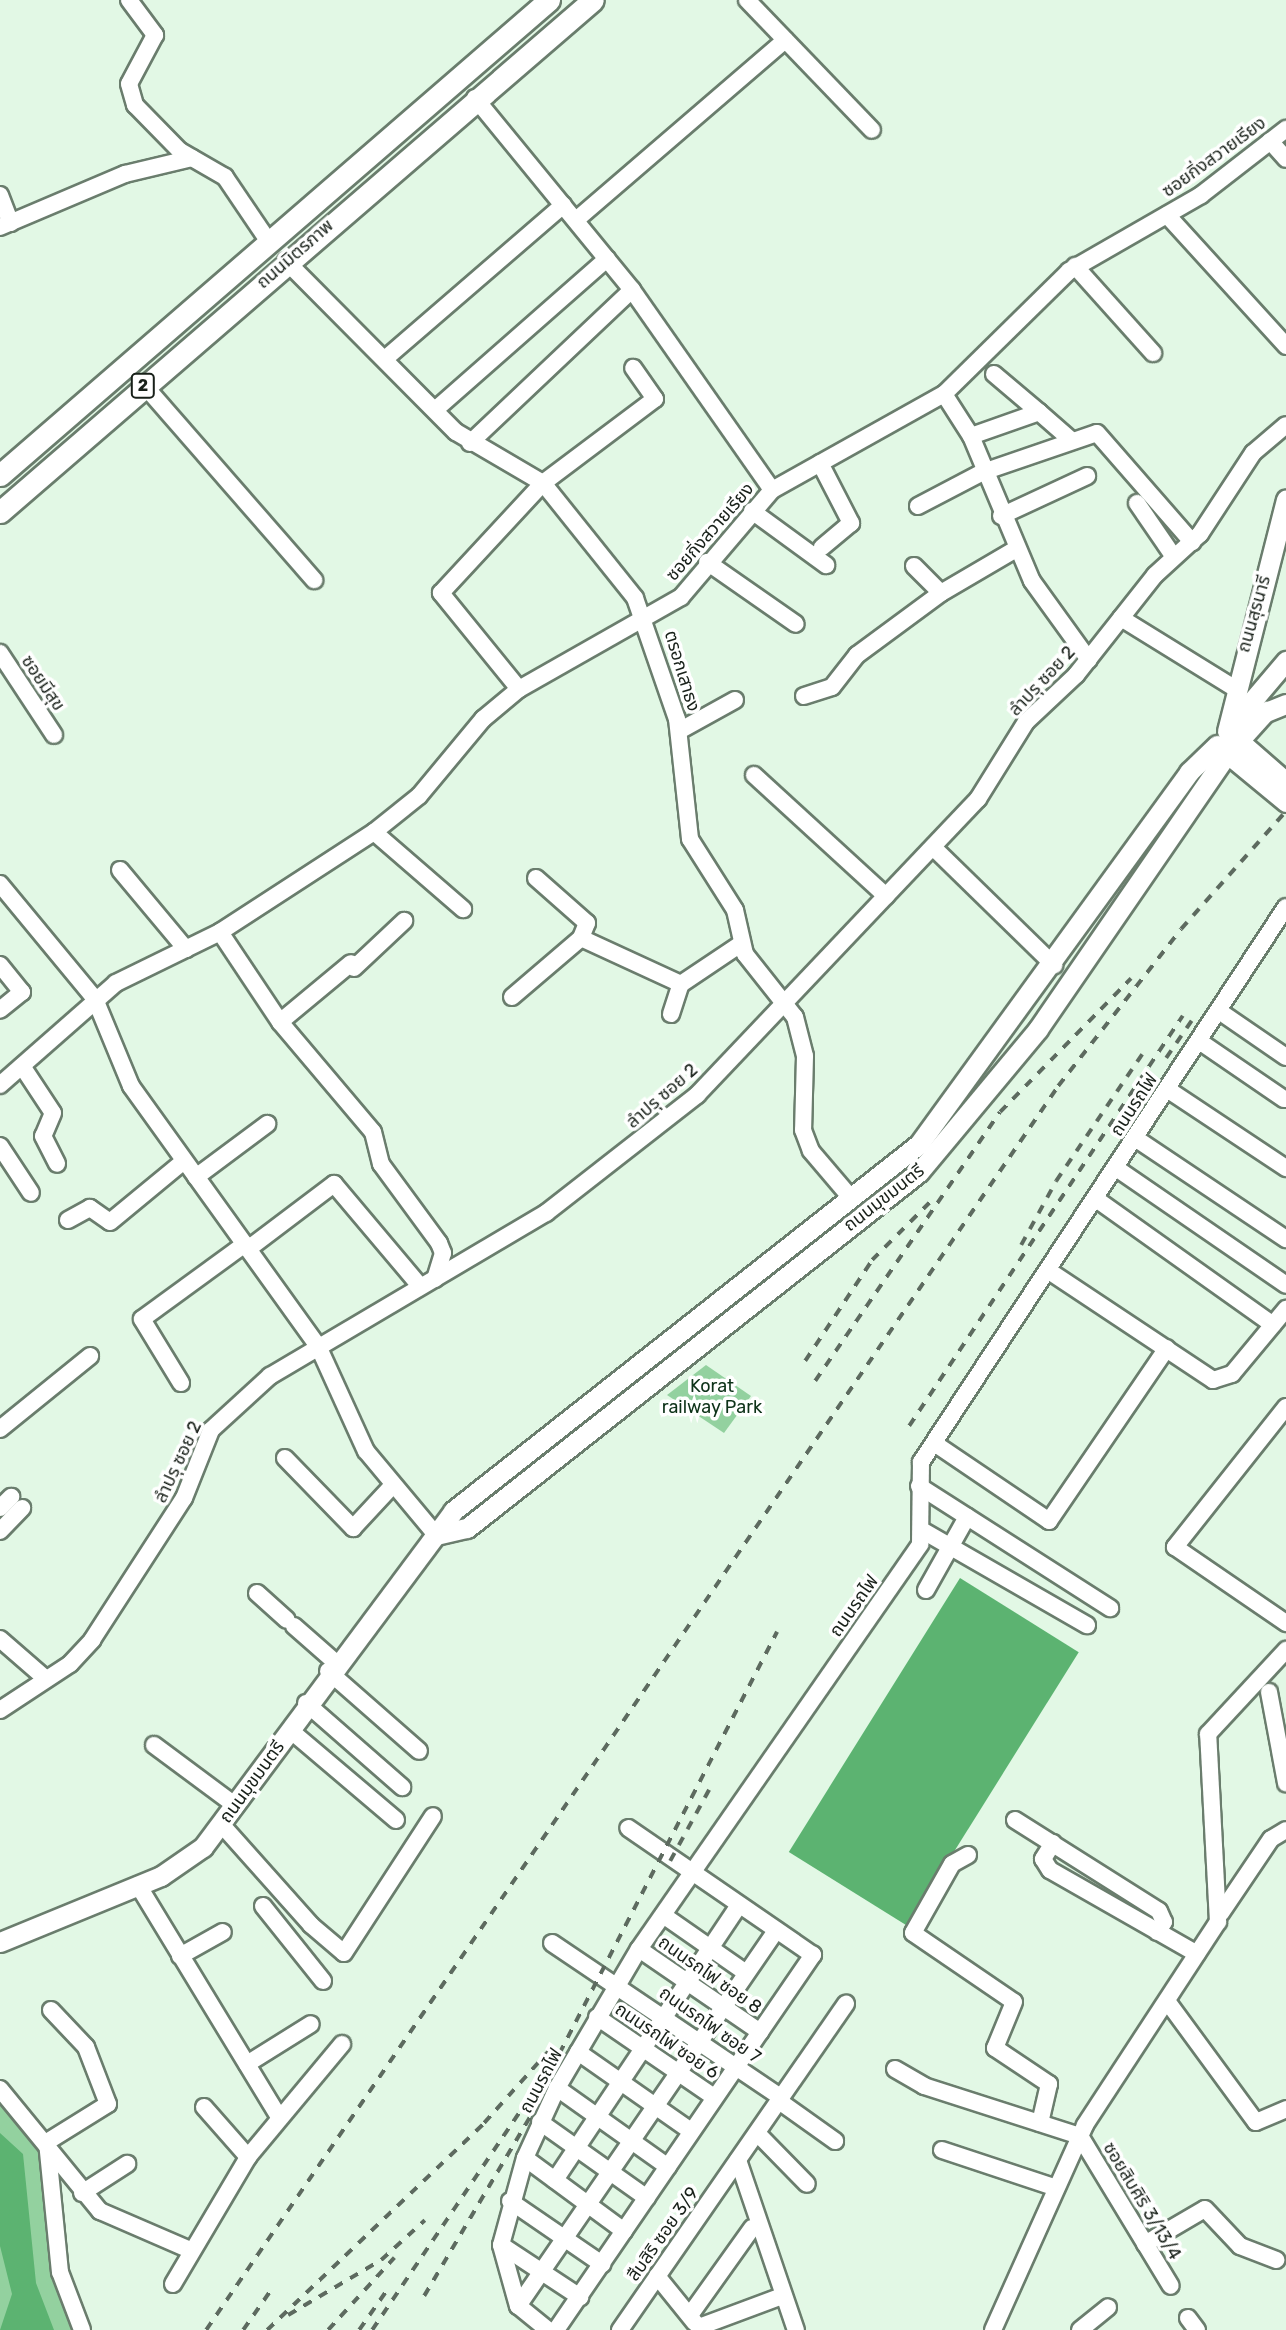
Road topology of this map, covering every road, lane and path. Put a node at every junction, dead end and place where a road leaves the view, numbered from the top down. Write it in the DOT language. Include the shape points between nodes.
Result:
graph roads {
  1 [pos="129,0"];
  2 [pos="549,0"];
  3 [pos="593,0"];
  4 [pos="747,0"];
  5 [pos="785,40"];
  6 [pos="475,98"];
  7 [pos="872,130"];
  8 [pos="1286,130"];
  9 [pos="1270,141"];
  10 [pos="192,158"];
  11 [pos="1286,159"];
  12 [pos="0,195"];
  13 [pos="564,205"];
  14 [pos="1167,215"];
  15 [pos="576,220"];
  16 [pos="5,225"];
  17 [pos="269,242"];
  18 [pos="607,259"];
  19 [pos="285,261"];
  20 [pos="1075,266"];
  21 [pos="632,290"];
  22 [pos="1286,346"];
  23 [pos="1153,353"];
  24 [pos="386,358"];
  25 [pos="633,368"];
  26 [pos="994,374"];
  27 [pos="144,385"];
  28 [pos="944,394"];
  29 [pos="435,410"];
  30 [pos="1039,412"];
  31 [pos="1286,425"];
  32 [pos="971,436"];
  33 [pos="1070,439"];
  34 [pos="470,443"];
  35 [pos="820,463"];
  36 [pos="983,472"];
  37 [pos="0,475"];
  38 [pos="1087,476"];
  39 [pos="543,484"];
  40 [pos="772,490"];
  41 [pos="1286,499"];
  42 [pos="1137,503"];
  43 [pos="918,506"];
  44 [pos="752,511"];
  45 [pos="0,512"];
  46 [pos="1001,516"];
  47 [pos="1192,542"];
  48 [pos="822,547"];
  49 [pos="1016,549"];
  50 [pos="1174,557"];
  51 [pos="707,562"];
  52 [pos="826,565"];
  53 [pos="914,566"];
  54 [pos="314,580"];
  55 [pos="941,593"];
  56 [pos="1121,618"];
  57 [pos="647,621"];
  58 [pos="796,624"];
  59 [pos="0,653"];
  60 [pos="1243,655"];
  61 [pos="1089,660"];
  62 [pos="1281,674"];
  63 [pos="520,689"];
  64 [pos="1236,689"];
  65 [pos="804,696"];
  66 [pos="736,700"];
  67 [pos="1286,704"];
  68 [pos="679,730"];
  69 [pos="54,735"];
  70 [pos="1228,742"];
  71 [pos="754,775"];
  72 [pos="1286,782"];
  73 [pos="1286,802"];
  74 [pos="374,832"];
  75 [pos="934,848"];
  76 [pos="120,870"];
  77 [pos="536,878"];
  78 [pos="0,884"];
  79 [pos="886,896"];
  80 [pos="463,909"];
  81 [pos="1284,913"];
  82 [pos="404,921"];
  83 [pos="220,932"];
  84 [pos="581,938"];
  85 [pos="742,943"];
  86 [pos="186,949"];
  87 [pos="0,965"];
  88 [pos="1054,965"];
  89 [pos="681,984"];
  90 [pos="512,997"];
  91 [pos="95,999"];
  92 [pos="782,1000"];
  93 [pos="0,1010"];
  94 [pos="1219,1011"];
  95 [pos="1018,1013"];
  96 [pos="671,1014"];
  97 [pos="280,1022"];
  98 [pos="1038,1029"];
  99 [pos="1199,1041"];
  100 [pos="1286,1057"];
  101 [pos="22,1066"];
  102 [pos="0,1085"];
  103 [pos="1167,1089"];
  104 [pos="1284,1100"];
  105 [pos="267,1124"];
  106 [pos="1135,1138"];
  107 [pos="0,1146"];
  108 [pos="184,1161"];
  109 [pos="57,1164"];
  110 [pos="1116,1168"];
  111 [pos="1286,1168"];
  112 [pos="196,1177"];
  113 [pos="31,1193"];
  114 [pos="851,1198"];
  115 [pos="1096,1199"];
  116 [pos="869,1209"];
  117 [pos="68,1220"];
  118 [pos="1286,1239"];
  119 [pos="247,1247"];
  120 [pos="1049,1270"];
  121 [pos="435,1279"];
  122 [pos="419,1285"];
  123 [pos="1286,1285"];
  124 [pos="1286,1309"];
  125 [pos="1273,1325"];
  126 [pos="319,1348"];
  127 [pos="1167,1348"];
  128 [pos="90,1356"];
  129 [pos="181,1383"];
  130 [pos="1286,1407"];
  131 [pos="0,1429"];
  132 [pos="934,1443"];
  133 [pos="285,1458"];
  134 [pos="392,1486"];
  135 [pos="919,1486"];
  136 [pos="11,1504"];
  137 [pos="967,1517"];
  138 [pos="0,1531"];
  139 [pos="925,1532"];
  140 [pos="436,1535"];
  141 [pos="952,1548"];
  142 [pos="926,1590"];
  143 [pos="257,1592"];
  144 [pos="1110,1608"];
  145 [pos="1286,1623"];
  146 [pos="1087,1625"];
  147 [pos="0,1639"];
  148 [pos="0,1650"];
  149 [pos="1286,1650"];
  150 [pos="332,1667"];
  151 [pos="41,1682"];
  152 [pos="1269,1692"];
  153 [pos="306,1703"];
  154 [pos="0,1710"];
  155 [pos="290,1730"];
  156 [pos="154,1745"];
  157 [pos="1283,1746"];
  158 [pos="419,1751"];
  159 [pos="1286,1783"];
  160 [pos="402,1787"];
  161 [pos="236,1806"];
  162 [pos="433,1816"];
  163 [pos="396,1820"];
  164 [pos="1015,1820"];
  165 [pos="222,1825"];
  166 [pos="628,1828"];
  167 [pos="1286,1830"];
  168 [pos="1053,1843"];
  169 [pos="968,1855"];
  170 [pos="693,1872"];
  171 [pos="138,1885"];
  172 [pos="739,1905"];
  173 [pos="262,1906"];
  174 [pos="663,1915"];
  175 [pos="1219,1915"];
  176 [pos="311,1925"];
  177 [pos="776,1930"];
  178 [pos="223,1932"];
  179 [pos="1157,1932"];
  180 [pos="0,1942"];
  181 [pos="552,1943"];
  182 [pos="296,1948"];
  183 [pos="710,1948"];
  184 [pos="639,1949"];
  185 [pos="1198,1954"];
  186 [pos="180,1956"];
  187 [pos="746,1973"];
  188 [pos="323,1981"];
  189 [pos="687,1982"];
  190 [pos="617,1984"];
  191 [pos="1167,2001"];
  192 [pos="846,2004"];
  193 [pos="723,2007"];
  194 [pos="51,2010"];
  195 [pos="663,2016"];
  196 [pos="597,2017"];
  197 [pos="311,2024"];
  198 [pos="760,2032"];
  199 [pos="699,2041"];
  200 [pos="342,2044"];
  201 [pos="643,2048"];
  202 [pos="578,2052"];
  203 [pos="247,2064"];
  204 [pos="735,2066"];
  205 [pos="895,2069"];
  206 [pos="677,2072"];
  207 [pos="621,2082"];
  208 [pos="558,2088"];
  209 [pos="0,2089"];
  210 [pos="714,2097"];
  211 [pos="780,2100"];
  212 [pos="655,2106"];
  213 [pos="204,2107"];
  214 [pos="1286,2109"];
  215 [pos="279,2117"];
  216 [pos="598,2117"];
  217 [pos="540,2122"];
  218 [pos="1040,2123"];
  219 [pos="691,2131"];
  220 [pos="757,2133"];
  221 [pos="1080,2136"];
  222 [pos="47,2141"];
  223 [pos="631,2141"];
  224 [pos="835,2141"];
  225 [pos="576,2148"];
  226 [pos="942,2150"];
  227 [pos="248,2157"];
  228 [pos="525,2158"];
  229 [pos="737,2160"];
  230 [pos="127,2164"];
  231 [pos="668,2166"];
  232 [pos="610,2171"];
  233 [pos="555,2180"];
  234 [pos="807,2184"];
  235 [pos="1054,2187"];
  236 [pos="82,2193"];
  237 [pos="647,2198"];
  238 [pos="510,2201"];
  239 [pos="587,2204"];
  240 [pos="752,2228"];
  241 [pos="624,2231"];
  242 [pos="565,2238"];
  243 [pos="1145,2244"];
  244 [pos="501,2245"];
  245 [pos="188,2249"];
  246 [pos="1276,2260"];
  247 [pos="602,2264"];
  248 [pos="541,2272"];
  249 [pos="657,2276"];
  250 [pos="173,2284"];
  251 [pos="1171,2287"];
  252 [pos="580,2297"];
  253 [pos="777,2298"];
  254 [pos="518,2306"];
  255 [pos="1108,2307"];
  256 [pos="696,2324"];
  257 [pos="82,2330"];
  258 [pos="548,2330"];
  259 [pos="556,2330"];
  260 [pos="620,2330"];
  261 [pos="796,2330"];
  262 [pos="993,2330"];
  263 [pos="1080,2330"];
  1 -- 10 [label="street" via="155,35 130,84 135,105"];
  2 -- 17 [label="highway, ถนนมิตรภาพ / 2"];
  3 -- 6 [label="highway, ถนนมิตรภาพ / 2"];
  4 -- 5 [label="street"];
  5 -- 7 [label="street"];
  5 -- 15 [label="street"];
  6 -- 13 [label="street"];
  6 -- 19 [label="highway, ถนนมิตรภาพ / 2"];
  8 -- 9 [label="street, ซอยกิ่งสวายเรียง"];
  9 -- 11 [label="street"];
  9 -- 14 [label="street, ซอยกิ่งสวายเรียง"];
  10 -- 16 [label="street" via="125,174"];
  10 -- 17 [label="street" via="225,177"];
  12 -- 16 [label="street"];
  13 -- 15 [label="street"];
  13 -- 24 [label="street"];
  14 -- 20 [label="street, ซอยกิ่งสวายเรียง"];
  14 -- 22 [label="street"];
  15 -- 18 [label="street"];
  17 -- 19 [label="highway"];
  17 -- 37 [label="highway, ถนนมิตรภาพ / 2"];
  18 -- 21 [label="street"];
  18 -- 29 [label="street"];
  19 -- 24 [label="street, ตรอกเสาธง"];
  19 -- 27 [label="highway, ถนนมิตรภาพ / 2"];
  20 -- 23 [label="street"];
  20 -- 28 [label="street, ซอยกิ่งสวายเรียง"];
  21 -- 34 [label="street"];
  21 -- 40 [label="street"];
  24 -- 29 [label="street, ตรอกเสาธง"];
  25 -- 39 [label="street" via="655,398"];
  26 -- 30 [label="street"];
  27 -- 45 [label="highway, ถนนมิตรภาพ / 2"];
  27 -- 54 [label="street"];
  28 -- 32 [label="street"];
  28 -- 35 [label="street, ซอยกิ่งสวายเรียง"];
  29 -- 34 [label="street, ตรอกเสาธง"];
  30 -- 32 [label="street"];
  30 -- 33 [label="street"];
  31 -- 47 [label="street, ลำปรุ ซอย 2" via="1253,453"];
  32 -- 36 [label="street"];
  33 -- 36 [label="street"];
  33 -- 47 [label="street" via="1090,433 1108,438"];
  34 -- 39 [label="street, ตรอกเสาธง"];
  35 -- 40 [label="street, ซอยกิ่งสวายเรียง"];
  35 -- 48 [label="street" via="851,523"];
  36 -- 43 [label="street"];
  36 -- 46 [label="street"];
  38 -- 46 [label="street"];
  39 -- 57 [label="street, ตรอกเสาธง" via="620,576"];
  39 -- 63 [label="street" via="442,593"];
  40 -- 44 [label="street, ซอยกิ่งสวายเรียง"];
  41 -- 60 [label="main road, ถนนสุรนารี"];
  42 -- 50 [label="street"];
  44 -- 51 [label="street, ซอยกิ่งสวายเรียง"];
  44 -- 52 [label="street"];
  46 -- 49 [label="street"];
  47 -- 50 [label="street, ลำปรุ ซอย 2"];
  49 -- 55 [label="street"];
  49 -- 61 [label="street" via="1054,616"];
  50 -- 56 [label="street, ลำปรุ ซอย 2"];
  51 -- 57 [label="street, ซอยกิ่งสวายเรียง" via="690,588"];
  51 -- 58 [label="street"];
  53 -- 55 [label="street"];
  55 -- 65 [label="street" via="857,655 832,687"];
  56 -- 61 [label="street, ลำปรุ ซอย 2"];
  56 -- 64 [label="street"];
  57 -- 63 [label="street, ซอยกิ่งสวายเรียง"];
  57 -- 68 [label="street, ตรอกเสาธง"];
  59 -- 69 [label="street, ซอยมีสุข"];
  60 -- 62 [label="main road" via="1262,673"];
  60 -- 64 [label="main road, ถนนสุรนารี"];
  61 -- 75 [label="street, ลำปรุ ซอย 2" via="1026,722 978,799"];
  62 -- 70 [label="main road"];
  63 -- 74 [label="street, ซอยกิ่งสวายเรียง" via="483,719 419,796"];
  64 -- 70 [label="main road, ถนนสุรนารี"];
  66 -- 68 [label="street"];
  67 -- 70 [label="main road" via="1266,711"];
  68 -- 85 [label="street, ตรอกเสาธง" via="690,839 735,910"];
  70 -- 72 [label="main road"];
  70 -- 73 [label="main road"];
  70 -- 88 [label="main road, ถนนมุขมนตรี" via="1189,772"];
  70 -- 98 [label="main road, ถนนมุขมนตรี"];
  71 -- 79 [label="street"];
  74 -- 80 [label="street"];
  74 -- 83 [label="street, ซอยกิ่งสวายเรียง"];
  75 -- 79 [label="street, ลำปรุ ซอย 2"];
  75 -- 88 [label="street"];
  76 -- 86 [label="street"];
  77 -- 84 [label="street" via="587,923"];
  78 -- 91 [label="street"];
  79 -- 92 [label="street, ลำปรุ ซอย 2"];
  81 -- 94 [label="street, ถนนรถไฟ"];
  82 -- 97 [label="street"];
  83 -- 86 [label="street, ซอยกิ่งสวายเรียง"];
  83 -- 97 [label="street"];
  84 -- 89 [label="street"];
  84 -- 90 [label="street"];
  85 -- 89 [label="street"];
  85 -- 92 [label="street, ตรอกเสาธง"];
  86 -- 91 [label="street, ซอยกิ่งสวายเรียง"];
  87 -- 93 [label="street" via="22,992"];
  88 -- 95 [label="main road, ถนนมุขมนตรี"];
  89 -- 96 [label="street"];
  91 -- 101 [label="street, ซอยกิ่งสวายเรียง"];
  91 -- 108 [label="street" via="120,1065"];
  92 -- 114 [label="street, ตรอกเสาธง" via="802,1037 803,1130 811,1151"];
  92 -- 121 [label="street, ลำปรุ ซอย 2" via="697,1095 664,1122 573,1195"];
  94 -- 99 [label="street, ถนนรถไฟ"];
  94 -- 100 [label="street"];
  95 -- 98 [label="main road"];
  95 -- 114 [label="main road, ถนนมุขมนตรี" via="919,1144"];
  97 -- 121 [label="street" via="373,1132 381,1164 439,1242 443,1254"];
  98 -- 116 [label="main road, ถนนมุขมนตรี" via="931,1159"];
  99 -- 103 [label="street, ถนนรถไฟ"];
  99 -- 104 [label="street"];
  101 -- 102 [label="street, ซอยกิ่งสวายเรียง"];
  101 -- 109 [label="street" via="53,1113 43,1136"];
  103 -- 106 [label="street, ถนนรถไฟ"];
  103 -- 111 [label="street"];
  105 -- 112 [label="street"];
  106 -- 110 [label="street, ถนนรถไฟ"];
  106 -- 118 [label="street"];
  107 -- 113 [label="street"];
  108 -- 112 [label="street"];
  108 -- 117 [label="street" via="110,1222 90,1208"];
  110 -- 115 [label="street, ถนนรถไฟ"];
  110 -- 123 [label="street"];
  112 -- 119 [label="street"];
  114 -- 116 [label="main road"];
  114 -- 140 [label="main road, ถนนมุขมนตรี" via="453,1511"];
  115 -- 120 [label="street, ถนนรถไฟ"];
  115 -- 125 [label="street"];
  116 -- 140 [label="main road, ถนนมุขมนตรี" via="467,1528"];
  119 -- 122 [label="street" via="334,1184"];
  119 -- 126 [label="street"];
  119 -- 129 [label="street" via="142,1319"];
  120 -- 127 [label="street"];
  120 -- 132 [label="street, ถนนรถไฟ"];
  121 -- 122 [label="street, ลำปรุ ซอย 2"];
  122 -- 126 [label="street, ลำปรุ ซอย 2"];
  124 -- 125 [label="street"];
  125 -- 127 [label="street" via="1232,1374 1213,1380"];
  126 -- 134 [label="street" via="349,1423"];
  126 -- 151 [label="street, ลำปรุ ซอย 2" via="270,1376 211,1430 160,1541 92,1640"];
  127 -- 132 [label="street" via="1049,1521"];
  128 -- 131 [label="street"];
  130 -- 145 [label="street" via="1175,1547"];
  132 -- 135 [label="street, ถนนรถไฟ" via="922,1462"];
  133 -- 134 [label="street" via="353,1528"];
  134 -- 140 [label="street"];
  135 -- 137 [label="street"];
  135 -- 139 [label="street, ถนนรถไฟ"];
  136 -- 138 [label="street"];
  137 -- 141 [label="street"];
  137 -- 144 [label="street"];
  139 -- 141 [label="street"];
  139 -- 170 [label="street, ถนนรถไฟ"];
  140 -- 150 [label="main road, ถนนมุขมนตรี"];
  141 -- 142 [label="street"];
  141 -- 146 [label="street"];
  143 -- 150 [label="street"];
  147 -- 151 [label="street"];
  148 -- 151 [label="street"];
  149 -- 175 [label="street" via="1208,1734"];
  150 -- 153 [label="main road, ถนนมุขมนตรี"];
  150 -- 158 [label="street"];
  151 -- 154 [label="street, ลำปรุ ซอย 2"];
  152 -- 157 [label="street"];
  153 -- 155 [label="main road, ถนนมุขมนตรี"];
  153 -- 160 [label="street"];
  155 -- 161 [label="main road, ถนนมุขมนตรี"];
  155 -- 163 [label="street"];
  156 -- 161 [label="street"];
  157 -- 159 [label="street"];
  161 -- 165 [label="main road, ถนนมุขมนตรี"];
  162 -- 176 [label="street" via="348,1950 340,1951"];
  164 -- 168 [label="street"];
  165 -- 171 [label="main road, ถนนมุขมนตรี" via="179,1865"];
  165 -- 176 [label="street"];
  166 -- 170 [label="street"];
  167 -- 175 [label="street" via="1271,1839"];
  168 -- 179 [label="street" via="1159,1911 1164,1922"];
  168 -- 179 [label="street" via="1043,1864"];
  169 -- 218 [label="street" via="952,1864 913,1933 1014,2002 995,2048 1049,2084"];
  170 -- 172 [label="street"];
  170 -- 174 [label="street, ถนนรถไฟ"];
  171 -- 180 [label="main road, ถนนมุขมนตรี"];
  171 -- 186 [label="street"];
  172 -- 177 [label="street"];
  172 -- 183 [label="street"];
  173 -- 182 [label="street"];
  174 -- 183 [label="street"];
  174 -- 184 [label="street, ถนนรถไฟ"];
  175 -- 185 [label="street"];
  176 -- 182 [label="street"];
  177 -- 187 [label="street"];
  177 -- 198 [label="street" via="813,1955"];
  178 -- 186 [label="street"];
  179 -- 185 [label="street"];
  181 -- 190 [label="street, ถนนรถไฟ ซอย 7"];
  182 -- 188 [label="street"];
  183 -- 187 [label="street"];
  183 -- 189 [label="street"];
  184 -- 189 [label="street, ถนนรถไฟ ซอย 8"];
  184 -- 190 [label="street, ถนนรถไฟ"];
  185 -- 191 [label="street"];
  186 -- 203 [label="street"];
  187 -- 193 [label="street"];
  189 -- 193 [label="street, ถนนรถไฟ ซอย 8"];
  189 -- 195 [label="street"];
  190 -- 195 [label="street, ถนนรถไฟ ซอย 7"];
  190 -- 196 [label="street, ถนนรถไฟ"];
  191 -- 214 [label="street" via="1256,2122"];
  191 -- 221 [label="street"];
  192 -- 211 [label="street, สืบสิริ ซอย 3/9"];
  193 -- 198 [label="street, ถนนรถไฟ ซอย 8"];
  193 -- 199 [label="street"];
  194 -- 222 [label="street" via="86,2047 107,2104"];
  195 -- 199 [label="street, ถนนรถไฟ ซอย 7"];
  195 -- 201 [label="street"];
  196 -- 201 [label="street, ถนนรถไฟ ซอย 6"];
  196 -- 202 [label="street, ถนนรถไฟ"];
  197 -- 203 [label="street"];
  198 -- 204 [label="street"];
  199 -- 204 [label="street, ถนนรถไฟ ซอย 7"];
  199 -- 206 [label="street"];
  200 -- 215 [label="street"];
  201 -- 206 [label="street, ถนนรถไฟ ซอย 6"];
  201 -- 207 [label="street"];
  202 -- 207 [label="street"];
  202 -- 208 [label="street, ถนนรถไฟ"];
  203 -- 215 [label="street"];
  204 -- 210 [label="street"];
  204 -- 211 [label="street, ถนนรถไฟ ซอย 7"];
  205 -- 218 [label="street" via="924,2086"];
  206 -- 210 [label="street, ถนนรถไฟ ซอย 6"];
  206 -- 212 [label="street"];
  207 -- 212 [label="street"];
  207 -- 216 [label="street"];
  208 -- 216 [label="street"];
  208 -- 217 [label="street, ถนนรถไฟ"];
  209 -- 222 [label="street"];
  210 -- 219 [label="street"];
  211 -- 220 [label="street, สืบสิริ ซอย 3/9"];
  211 -- 224 [label="street, ถนนรถไฟ ซอย 7"];
  212 -- 219 [label="street"];
  212 -- 223 [label="street"];
  213 -- 227 [label="street"];
  215 -- 227 [label="street"];
  216 -- 223 [label="street"];
  216 -- 225 [label="street"];
  217 -- 225 [label="street"];
  217 -- 228 [label="street, ถนนรถไฟ"];
  218 -- 221 [label="street"];
  219 -- 231 [label="street"];
  220 -- 229 [label="street, สืบสิริ ซอย 3/9"];
  220 -- 234 [label="street"];
  221 -- 235 [label="street"];
  221 -- 243 [label="street, ซอยสิบศิริ 3/13/4"];
  222 -- 236 [label="street"];
  222 -- 257 [label="street" via="60,2272"];
  223 -- 231 [label="street"];
  223 -- 232 [label="street"];
  225 -- 232 [label="street"];
  225 -- 233 [label="street"];
  226 -- 235 [label="street"];
  227 -- 245 [label="street" via="223,2207"];
  228 -- 233 [label="street"];
  228 -- 238 [label="street, ถนนรถไฟ"];
  229 -- 249 [label="street, สืบสิริ ซอย 3/9"];
  229 -- 261 [label="street"];
  230 -- 236 [label="street"];
  231 -- 237 [label="street"];
  232 -- 237 [label="street"];
  232 -- 239 [label="street"];
  233 -- 239 [label="street"];
  235 -- 262 [label="street"];
  236 -- 245 [label="street" via="100,2210"];
  237 -- 241 [label="street"];
  238 -- 242 [label="street"];
  238 -- 244 [label="street, ถนนรถไฟ"];
  239 -- 241 [label="street"];
  239 -- 242 [label="street"];
  240 -- 256 [label="street"];
  241 -- 247 [label="street"];
  242 -- 247 [label="street"];
  242 -- 248 [label="street"];
  243 -- 246 [label="street" via="1205,2209 1240,2246"];
  243 -- 251 [label="street, ซอยสิบศิริ 3/13/4"];
  244 -- 248 [label="street"];
  244 -- 254 [label="street, ถนนรถไฟ"];
  245 -- 250 [label="street"];
  247 -- 252 [label="street"];
  248 -- 252 [label="street"];
  248 -- 254 [label="street"];
  249 -- 256 [label="street"];
  249 -- 260 [label="street, สืบสิริ ซอย 3/9"];
  252 -- 259 [label="street"];
  253 -- 256 [label="street"];
  254 -- 258 [label="street"];
  255 -- 263 [label="street"];
}
